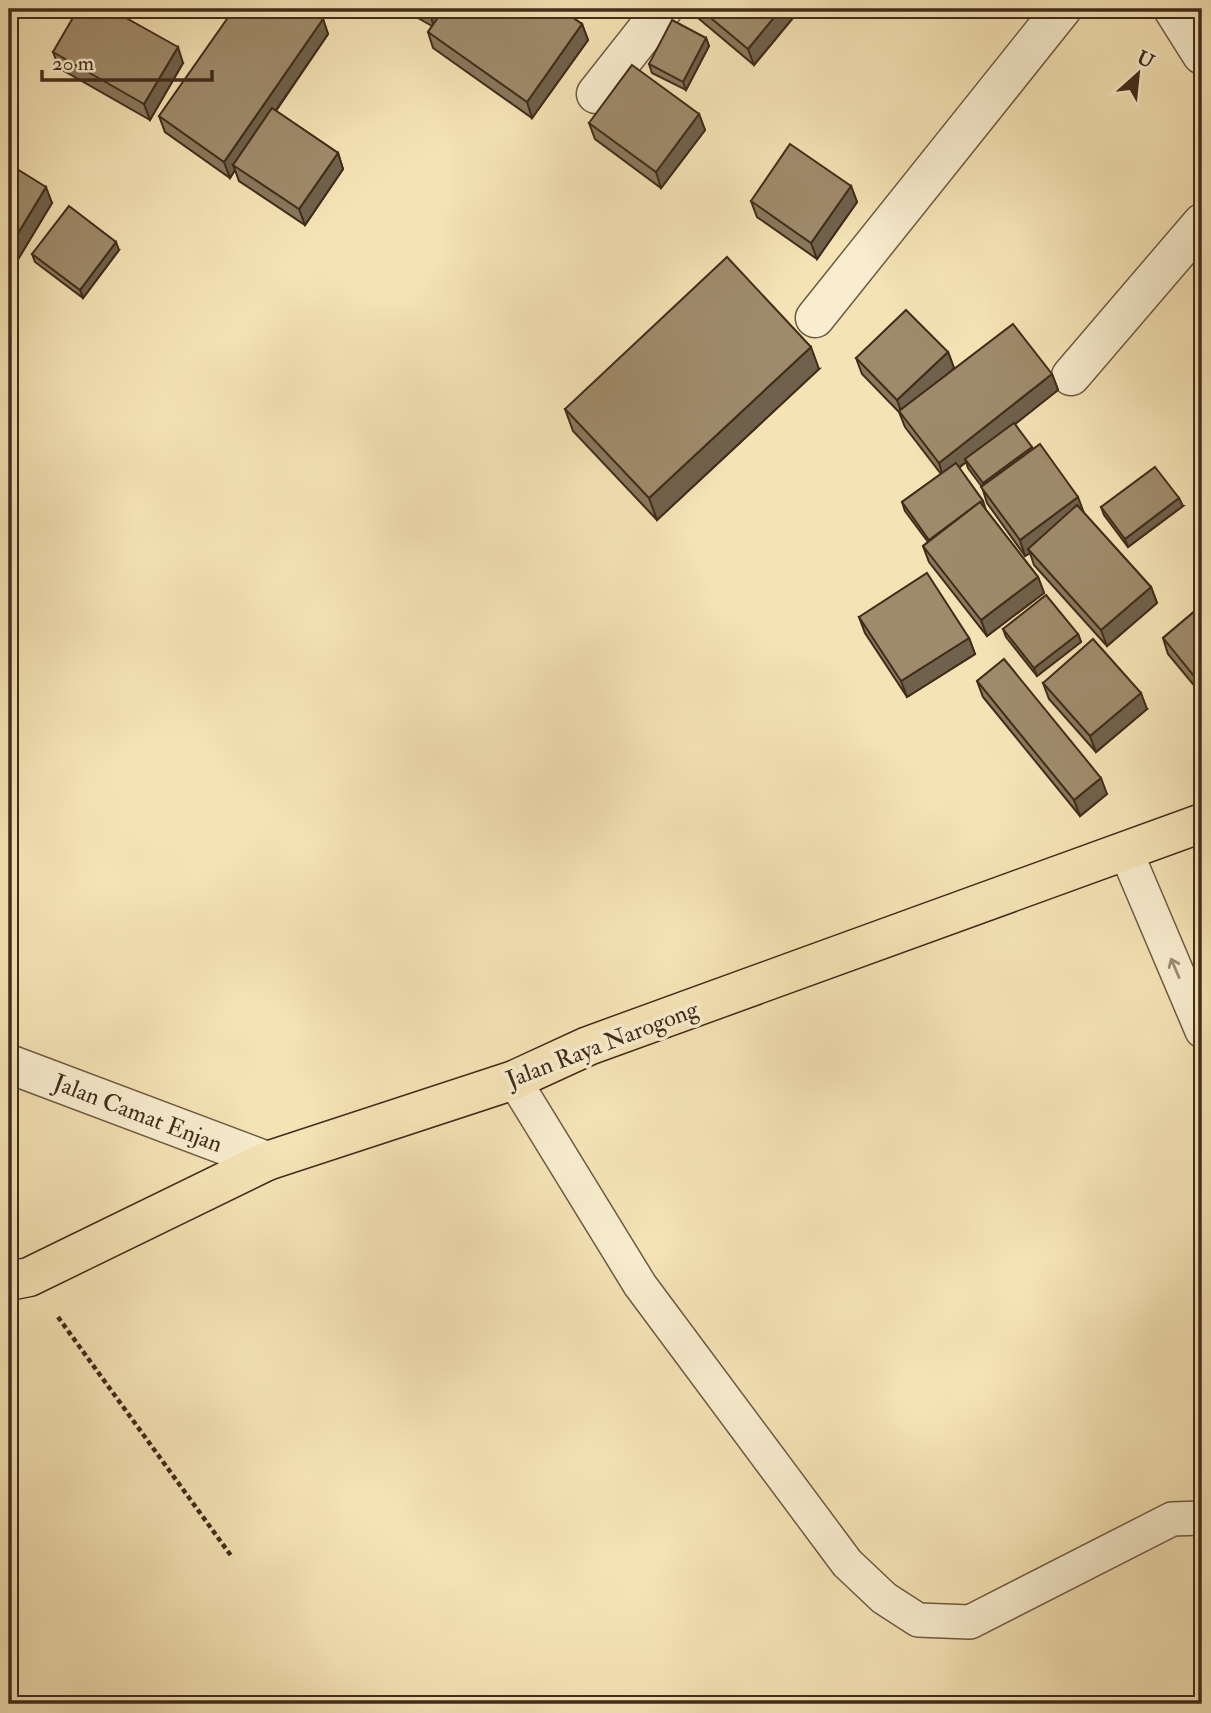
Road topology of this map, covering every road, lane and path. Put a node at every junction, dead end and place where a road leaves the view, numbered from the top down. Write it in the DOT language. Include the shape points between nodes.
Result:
graph roads {
  1 [pos="663,9"];
  2 [pos="1062,9"];
  3 [pos="1172,9"];
  4 [pos="1202,55"];
  5 [pos="596,94"];
  6 [pos="1202,223"];
  7 [pos="815,318"];
  8 [pos="1071,376"];
  9 [pos="1202,823"];
  10 [pos="1126,852"];
  11 [pos="1202,1031"];
  12 [pos="9,1064"];
  13 [pos="514,1080"];
  14 [pos="267,1161"];
  15 [pos="19,1279"];
  16 [pos="1202,1518"];
  17 [pos="232,1557"];
  1 -- 5 [label="street"];
  2 -- 7 [label="street"];
  3 -- 4 [label="street"];
  6 -- 8 [label="street"];
  9 -- 10 [label="main road, Jalan Raya Narogong"];
  11 -- 10 [label="lane, one-way"];
  10 -- 13 [label="main road, Jalan Raya Narogong" via="588,1046"];
  12 -- 14 [label="street, Jalan Camat Enjan"];
  13 -- 14 [label="main road, Jalan Raya Narogong"];
  13 -- 16 [label="lane" via="640,1285 846,1563 884,1598 918,1620 970,1622 1172,1519"];
  14 -- 15 [label="main road, Jalan Raya Narogong"];
  15 -- 17 [label="path"];
}
